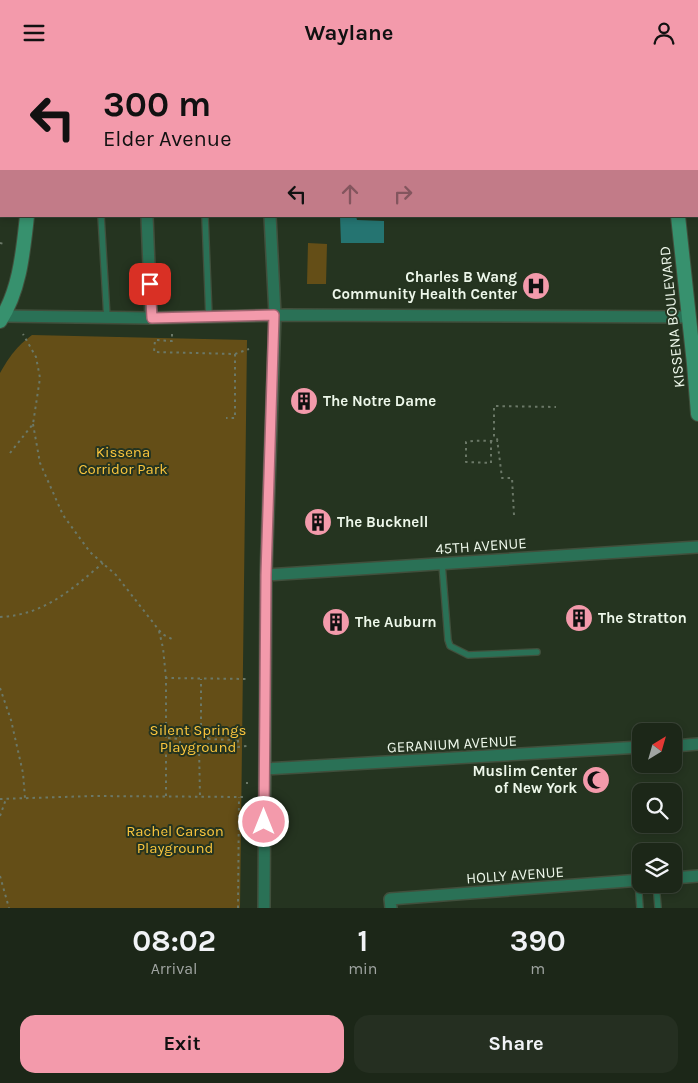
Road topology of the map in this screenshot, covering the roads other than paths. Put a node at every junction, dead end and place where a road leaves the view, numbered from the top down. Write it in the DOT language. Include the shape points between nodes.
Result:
graph roads {
  1 [pos="27,217"];
  2 [pos="101,217"];
  3 [pos="147,217"];
  4 [pos="205,217"];
  5 [pos="270,217"];
  6 [pos="678,217"];
  7 [pos="274,315"];
  8 [pos="107,317"];
  9 [pos="209,317"];
  10 [pos="688,317"];
  11 [pos="2,318"];
  12 [pos="152,318"];
  13 [pos="698,414"];
  14 [pos="698,547"];
  15 [pos="442,564"];
  16 [pos="266,575"];
  17 [pos="537,652"];
  18 [pos="698,744"];
  19 [pos="682,745"];
  20 [pos="632,748"];
  21 [pos="265,769"];
  22 [pos="698,876"];
  23 [pos="682,877"];
  24 [pos="632,882"];
  25 [pos="640,893"];
  26 [pos="657,893"];
  27 [pos="391,904"];
  28 [pos="658,907"];
  29 [pos="264,908"];
  30 [pos="640,908"];
  1 -- 11 [label="main road" via="19,272"];
  2 -- 8 [label="lane"];
  3 -- 12 [label="street"];
  4 -- 9 [label="lane"];
  5 -- 7 [label="street"];
  6 -- 10 [label="main road, KISSENA BOULEVARD"];
  7 -- 9 [label="street"];
  7 -- 10 [label="street"];
  7 -- 16 [label="street"];
  8 -- 11 [label="street"];
  8 -- 12 [label="street"];
  9 -- 12 [label="street"];
  10 -- 13 [label="main road, KISSENA BOULEVARD"];
  14 -- 15 [label="street, 45TH AVENUE"];
  15 -- 16 [label="street, 45TH AVENUE"];
  15 -- 17 [label="lane" via="450,646 468,655"];
  16 -- 21 [label="street"];
  18 -- 19 [label="street"];
  20 -- 21 [label="street, GERANIUM AVENUE"];
  21 -- 29 [label="street"];
  22 -- 23 [label="street"];
  24 -- 27 [label="street, HOLLY AVENUE"];
  25 -- 30 [label="lane"];
  26 -- 28 [label="lane"];
}
